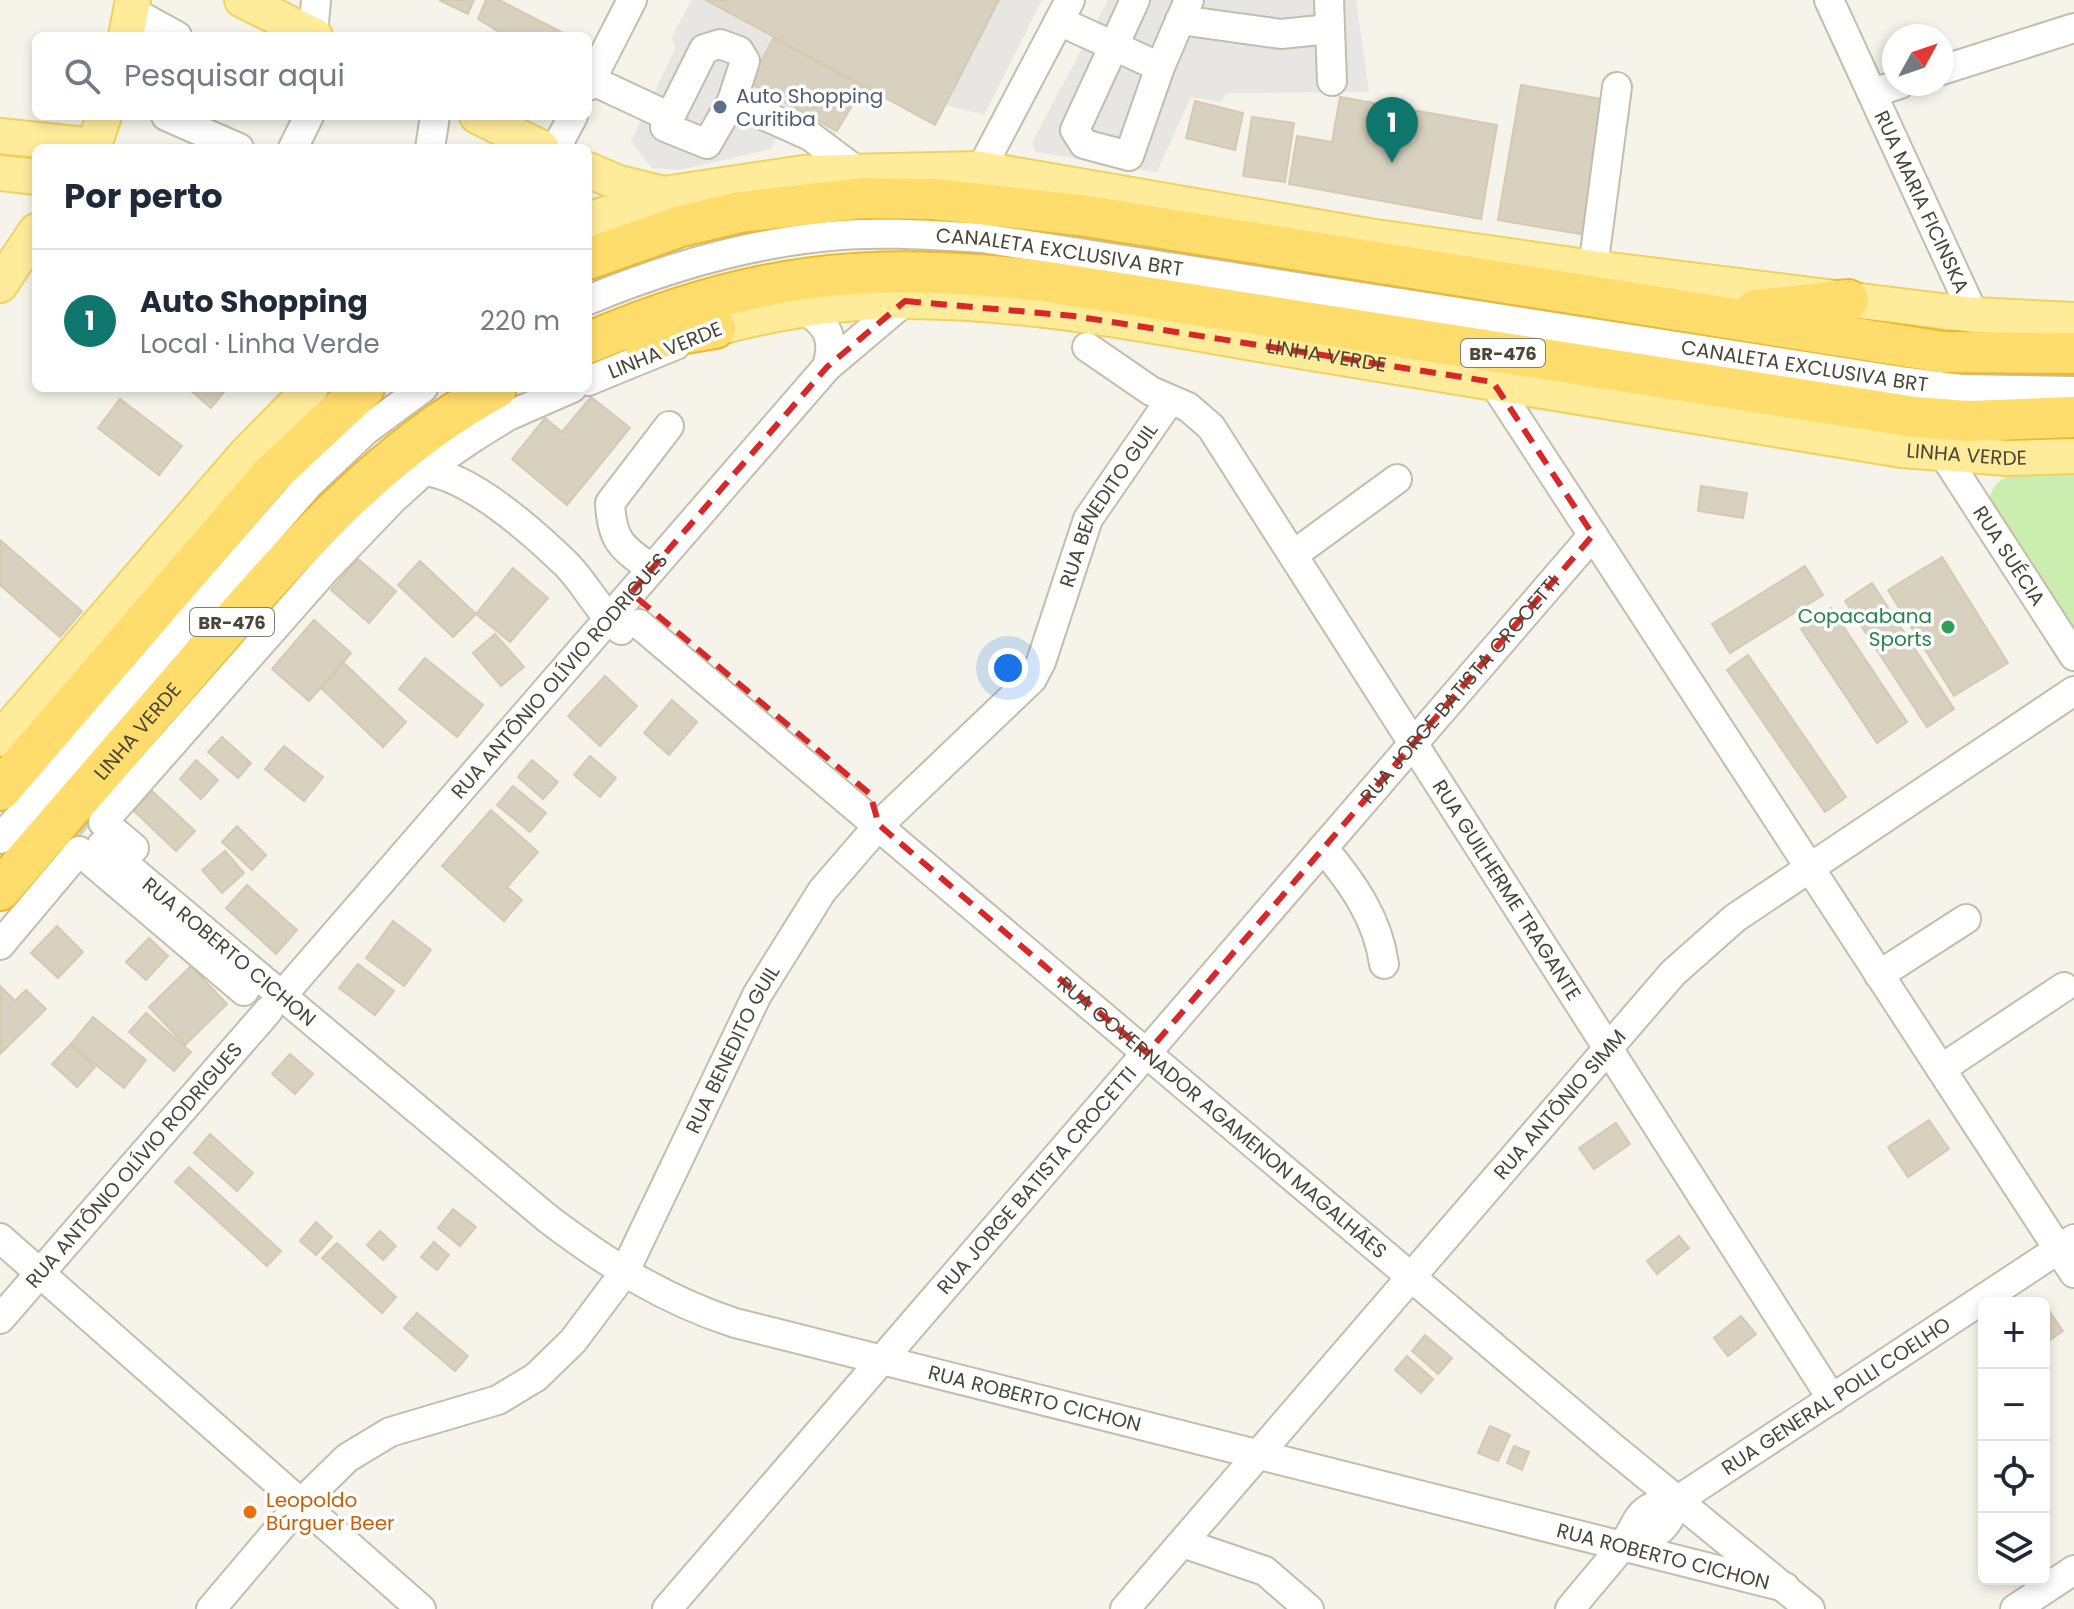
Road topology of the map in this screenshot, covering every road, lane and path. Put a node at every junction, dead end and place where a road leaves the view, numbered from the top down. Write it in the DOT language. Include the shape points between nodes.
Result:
graph roads {
  1 [pos="242,0"];
  2 [pos="316,0"];
  3 [pos="632,0"];
  4 [pos="1135,0"];
  5 [pos="1329,0"];
  6 [pos="1829,0"];
  7 [pos="1185,10"];
  8 [pos="1064,11"];
  9 [pos="126,21"];
  10 [pos="2074,28"];
  11 [pos="1329,29"];
  12 [pos="163,32"];
  13 [pos="306,32"];
  14 [pos="314,32"];
  15 [pos="1114,46"];
  16 [pos="1954,66"];
  17 [pos="1160,67"];
  18 [pos="592,79"];
  19 [pos="1332,81"];
  20 [pos="592,84"];
  21 [pos="1617,87"];
  22 [pos="1882,90"];
  23 [pos="1872,93"];
  24 [pos="732,101"];
  25 [pos="670,117"];
  26 [pos="175,120"];
  27 [pos="434,120"];
  28 [pos="485,120"];
  29 [pos="571,120"];
  30 [pos="0,136"];
  31 [pos="89,137"];
  32 [pos="230,144"];
  33 [pos="431,144"];
  34 [pos="534,144"];
  35 [pos="558,144"];
  36 [pos="0,157"];
  37 [pos="32,161"];
  38 [pos="981,169"];
  39 [pos="857,171"];
  40 [pos="592,172"];
  41 [pos="0,173"];
  42 [pos="32,177"];
  43 [pos="664,194"];
  44 [pos="592,219"];
  45 [pos="32,237"];
  46 [pos="592,258"];
  47 [pos="32,264"];
  48 [pos="1593,268"];
  49 [pos="0,285"];
  50 [pos="0,295"];
  51 [pos="592,298"];
  52 [pos="1848,300"];
  53 [pos="905,301"];
  54 [pos="1626,303"];
  55 [pos="805,310"];
  56 [pos="1706,315"];
  57 [pos="1974,315"];
  58 [pos="2074,320"];
  59 [pos="1536,324"];
  60 [pos="715,328"];
  61 [pos="592,341"];
  62 [pos="1087,347"];
  63 [pos="592,348"];
  64 [pos="2074,353"];
  65 [pos="827,367"];
  66 [pos="592,379"];
  67 [pos="1493,382"];
  68 [pos="2074,391"];
  69 [pos="307,392"];
  70 [pos="360,392"];
  71 [pos="418,392"];
  72 [pos="490,392"];
  73 [pos="563,392"];
  74 [pos="1170,400"];
  75 [pos="2074,417"];
  76 [pos="669,426"];
  77 [pos="463,444"];
  78 [pos="1944,455"];
  79 [pos="2074,456"];
  80 [pos="424,471"];
  81 [pos="1397,479"];
  82 [pos="475,489"];
  83 [pos="1593,535"];
  84 [pos="1293,555"];
  85 [pos="567,565"];
  86 [pos="652,569"];
  87 [pos="631,593"];
  88 [pos="608,620"];
  89 [pos="639,624"];
  90 [pos="2074,656"];
  91 [pos="2074,691"];
  92 [pos="5,730"];
  93 [pos="1414,743"];
  94 [pos="0,790"];
  95 [pos="879,825"];
  96 [pos="0,839"];
  97 [pos="95,839"];
  98 [pos="1323,848"];
  99 [pos="1810,868"];
  100 [pos="0,890"];
  101 [pos="1966,919"];
  102 [pos="0,945"];
  103 [pos="1384,964"];
  104 [pos="1879,975"];
  105 [pos="292,984"];
  106 [pos="2064,987"];
  107 [pos="268,1011"];
  108 [pos="1608,1047"];
  109 [pos="1147,1053"];
  110 [pos="356,1060"];
  111 [pos="1941,1069"];
  112 [pos="0,1238"];
  113 [pos="2069,1254"];
  114 [pos="40,1273"];
  115 [pos="624,1273"];
  116 [pos="1412,1277"];
  117 [pos="0,1319"];
  118 [pos="882,1360"];
  119 [pos="1832,1399"];
  120 [pos="1260,1455"];
  121 [pos="1678,1500"];
  122 [pos="301,1503"];
  123 [pos="1183,1543"];
  124 [pos="1623,1546"];
  125 [pos="2074,1570"];
  126 [pos="1785,1587"];
  127 [pos="211,1609"];
  128 [pos="421,1609"];
  129 [pos="667,1609"];
  130 [pos="1125,1609"];
  131 [pos="1309,1609"];
  132 [pos="1570,1609"];
  133 [pos="1810,1609"];
  134 [pos="2015,1609"];
  1 -- 13 [label="main road"];
  2 -- 14 [label="street"];
  3 -- 18 [label="street"];
  4 -- 15 [label="street"];
  5 -- 11 [label="street"];
  6 -- 23 [label="street, RUA MARIA FICINSKA"];
  7 -- 11 [label="street" via="1281,34"];
  7 -- 17 [label="street"];
  8 -- 15 [label="street"];
  8 -- 38 [label="street"];
  9 -- 12 [label="street"];
  10 -- 16 [label="street"];
  11 -- 19 [label="street"];
  15 -- 17 [label="street"];
  15 -- 17 [label="street" via="1075,130 1084,144 1129,156"];
  20 -- 25 [label="street"];
  21 -- 48 [label="street"];
  22 -- 23 [label="street"];
  23 -- 57 [label="street, RUA MARIA FICINSKA"];
  24 -- 25 [label="street" via="707,144 665,127"];
  24 -- 25 [label="street" via="745,61 739,51 720,44 704,49"];
  24 -- 39 [label="street" via="810,136"];
  26 -- 32 [label="street"];
  27 -- 33 [label="street"];
  28 -- 34 [label="main road"];
  29 -- 35 [label="street"];
  30 -- 31 [label="main road"];
  36 -- 37 [label="street"];
  38 -- 39 [label="main road"];
  38 -- 48 [label="main road" via="1369,236"];
  39 -- 43 [label="main road" via="804,173"];
  40 -- 43 [label="main road"];
  41 -- 42 [label="main road"];
  43 -- 44 [label="main road"];
  45 -- 49 [label="main road"];
  46 -- 54 [label="highway" via="740,212 863,198 934,199 1080,215"];
  47 -- 50 [label="main road"];
  48 -- 52 [label="main road"];
  51 -- 59 [label="street, CANALETA EXCLUSIVA BRT" via="665,270 745,249 829,236 899,233 1083,251"];
  52 -- 56 [label="highway"];
  52 -- 57 [label="main road"];
  53 -- 55 [label="main road, LINHA VERDE"];
  53 -- 65 [label="street, RUA ANTÔNIO OLÍVIO RODRIGUES"];
  53 -- 67 [label="main road, LINHA VERDE" via="1074,316"];
  54 -- 56 [label="highway"];
  54 -- 59 [label="street, CANALETA EXCLUSIVA BRT"];
  55 -- 60 [label="main road, LINHA VERDE"];
  55 -- 65 [label="street" via="828,330"];
  56 -- 64 [label="highway" via="1942,352"];
  57 -- 58 [label="main road"];
  59 -- 68 [label="street, CANALETA EXCLUSIVA BRT" via="1960,389"];
  60 -- 63 [label="highway"];
  60 -- 66 [label="street, LINHA VERDE"];
  61 -- 75 [label="highway, LINHA VERDE / BR-476" via="669,311 768,282 933,271 1055,283 1915,417"];
  62 -- 74 [label="street, RUA GUILHERME TRAGANTE"];
  65 -- 86 [label="street, RUA ANTÔNIO OLÍVIO RODRIGUES"];
  67 -- 78 [label="main road, LINHA VERDE"];
  67 -- 83 [label="street"];
  69 -- 92 [label="main road" via="246,454"];
  70 -- 94 [label="highway, BR-476" via="271,475"];
  71 -- 96 [label="street" via="366,430 309,484"];
  72 -- 100 [label="highway, LINHA VERDE / BR-476" via="424,435 314,533"];
  73 -- 77 [label="street, LINHA VERDE" via="508,416"];
  74 -- 84 [label="street, RUA GUILHERME TRAGANTE" via="1188,407 1211,427"];
  74 -- 95 [label="street, RUA BENEDITO GUIL" via="1088,519 1032,679"];
  76 -- 86 [label="street" via="610,503 612,532"];
  77 -- 80 [label="street, LINHA VERDE"];
  77 -- 82 [label="street" via="462,462"];
  78 -- 79 [label="main road, LINHA VERDE"];
  78 -- 90 [label="street, RUA SUÉCIA"];
  80 -- 82 [label="street"];
  80 -- 97 [label="street, LINHA VERDE" via="325,570"];
  81 -- 84 [label="street"];
  82 -- 85 [label="street"];
  83 -- 93 [label="street, RUA JORGE BATISTA CROCETTI"];
  83 -- 99 [label="street"];
  84 -- 93 [label="street, RUA GUILHERME TRAGANTE"];
  85 -- 87 [label="street"];
  85 -- 88 [label="street"];
  86 -- 87 [label="street, RUA ANTÔNIO OLÍVIO RODRIGUES"];
  87 -- 88 [label="street, RUA ANTÔNIO OLÍVIO RODRIGUES"];
  87 -- 95 [label="street" via="870,794"];
  88 -- 95 [label="street" via="843,817"];
  88 -- 105 [label="street, RUA ANTÔNIO OLÍVIO RODRIGUES"];
  89 -- 95 [label="street, RUA GOVERNADOR AGAMENON MAGALHÃES"];
  91 -- 99 [label="street, RUA ANTÔNIO SIMM"];
  93 -- 98 [label="street, RUA JORGE BATISTA CROCETTI"];
  93 -- 108 [label="street, RUA GUILHERME TRAGANTE"];
  95 -- 109 [label="street, RUA GOVERNADOR AGAMENON MAGALHÃES"];
  95 -- 115 [label="street, RUA BENEDITO GUIL" via="838,869 772,968"];
  97 -- 102 [label="street, LINHA VERDE"];
  97 -- 105 [label="street"];
  97 -- 107 [label="street, RUA ROBERTO CICHON"];
  97 -- 110 [label="street, RUA ROBERTO CICHON"];
  98 -- 103 [label="street" via="1364,905 1380,936"];
  98 -- 109 [label="street, RUA JORGE BATISTA CROCETTI"];
  99 -- 104 [label="street"];
  99 -- 108 [label="street, RUA ANTÔNIO SIMM" via="1703,944"];
  101 -- 104 [label="street"];
  104 -- 111 [label="street"];
  105 -- 110 [label="street" via="347,1037"];
  106 -- 111 [label="street"];
  107 -- 110 [label="street, RUA ROBERTO CICHON"];
  107 -- 114 [label="street, RUA ANTÔNIO OLÍVIO RODRIGUES"];
  108 -- 116 [label="street, RUA ANTÔNIO SIMM"];
  108 -- 119 [label="street, RUA GUILHERME TRAGANTE"];
  109 -- 116 [label="street, RUA GOVERNADOR AGAMENON MAGALHÃES"];
  109 -- 118 [label="street, RUA JORGE BATISTA CROCETTI"];
  110 -- 115 [label="street, RUA ROBERTO CICHON" via="547,1218"];
  111 -- 113 [label="street"];
  112 -- 114 [label="street"];
  113 -- 119 [label="street, RUA GENERAL POLLI COELHO"];
  114 -- 117 [label="street, RUA ANTÔNIO OLÍVIO RODRIGUES"];
  114 -- 122 [label="street"];
  115 -- 118 [label="street, RUA ROBERTO CICHON" via="702,1312"];
  115 -- 122 [label="street, RUA BENEDITO GUIL" via="573,1341 516,1391 370,1442"];
  116 -- 120 [label="street, RUA ANTÔNIO SIMM"];
  116 -- 121 [label="street, RUA GOVERNADOR AGAMENON MAGALHÃES"];
  118 -- 120 [label="street, RUA ROBERTO CICHON"];
  118 -- 129 [label="street, RUA JORGE BATISTA CROCETTI"];
  119 -- 121 [label="street, RUA GENERAL POLLI COELHO"];
  120 -- 123 [label="street, RUA ANTÔNIO SIMM"];
  120 -- 124 [label="street, RUA ROBERTO CICHON"];
  121 -- 124 [label="street" via="1659,1533"];
  121 -- 126 [label="street, RUA GOVERNADOR AGAMENON MAGALHÃES"];
  122 -- 127 [label="street, RUA BENEDITO GUIL"];
  122 -- 128 [label="street"];
  123 -- 130 [label="street, RUA ANTÔNIO SIMM"];
  123 -- 131 [label="street" via="1265,1571"];
  124 -- 126 [label="street, RUA ROBERTO CICHON"];
  124 -- 132 [label="street"];
  125 -- 134 [label="street"];
  126 -- 133 [label="street, RUA GOVERNADOR AGAMENON MAGALHÃES"];
}
